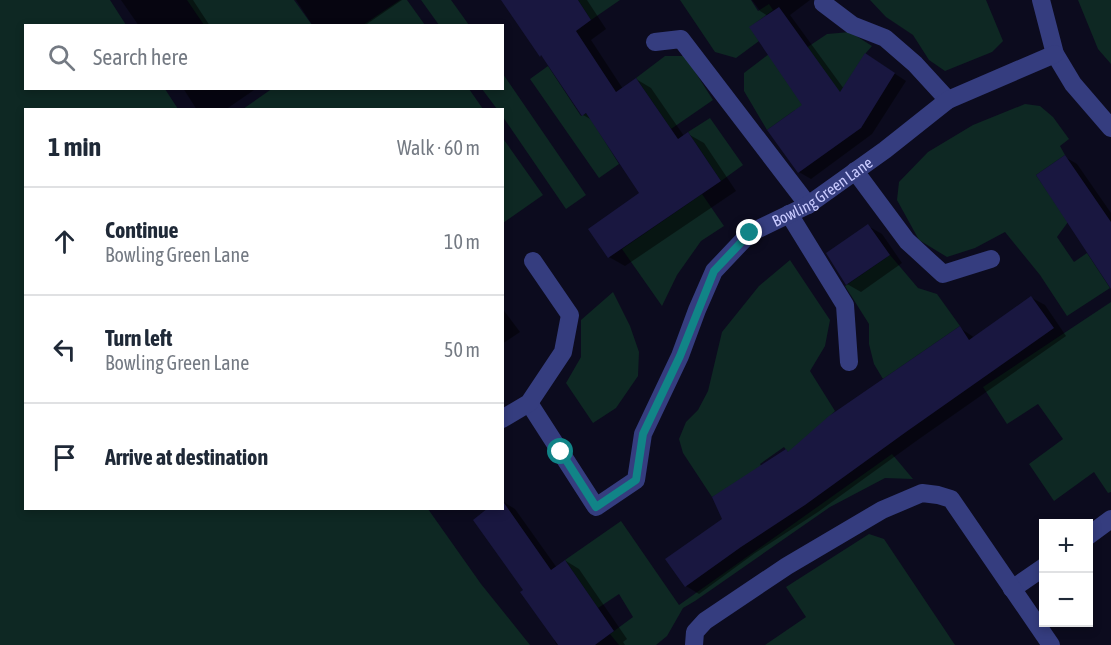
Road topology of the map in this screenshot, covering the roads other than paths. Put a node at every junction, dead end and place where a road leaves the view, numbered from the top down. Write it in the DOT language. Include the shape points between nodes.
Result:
graph roads {
  1 [pos="1041,0"];
  2 [pos="823,3"];
  3 [pos="655,42"];
  4 [pos="1055,54"];
  5 [pos="948,100"];
  6 [pos="1111,128"];
  7 [pos="855,171"];
  8 [pos="808,205"];
  9 [pos="789,214"];
  10 [pos="991,260"];
  11 [pos="533,261"];
  12 [pos="849,362"];
  13 [pos="529,402"];
  14 [pos="504,418"];
  15 [pos="1111,519"];
  16 [pos="1093,533"];
  17 [pos="1039,570"];
  18 [pos="1012,589"];
  19 [pos="694,645"];
  20 [pos="1051,645"];
  1 -- 4 [label="street"];
  2 -- 5 [label="street" via="852,25 885,38"];
  3 -- 8 [label="street" via="681,39"];
  4 -- 5 [label="street, Bowling Green Lane"];
  4 -- 6 [label="street" via="1073,84"];
  5 -- 7 [label="street, Bowling Green Lane"];
  7 -- 8 [label="street, Bowling Green Lane"];
  7 -- 10 [label="street" via="907,241 943,274"];
  8 -- 9 [label="street, Bowling Green Lane"];
  9 -- 12 [label="street" via="845,305"];
  9 -- 13 [label="street, Bowling Green Lane" via="750,233 714,271 643,434 636,480 596,507"];
  11 -- 13 [label="street" via="570,315 563,352"];
  13 -- 14 [label="street"];
  15 -- 16 [label="street"];
  17 -- 18 [label="street"];
  18 -- 19 [label="street" via="951,499 922,493 882,510 787,566 705,621 695,632"];
  18 -- 20 [label="street"];
}
